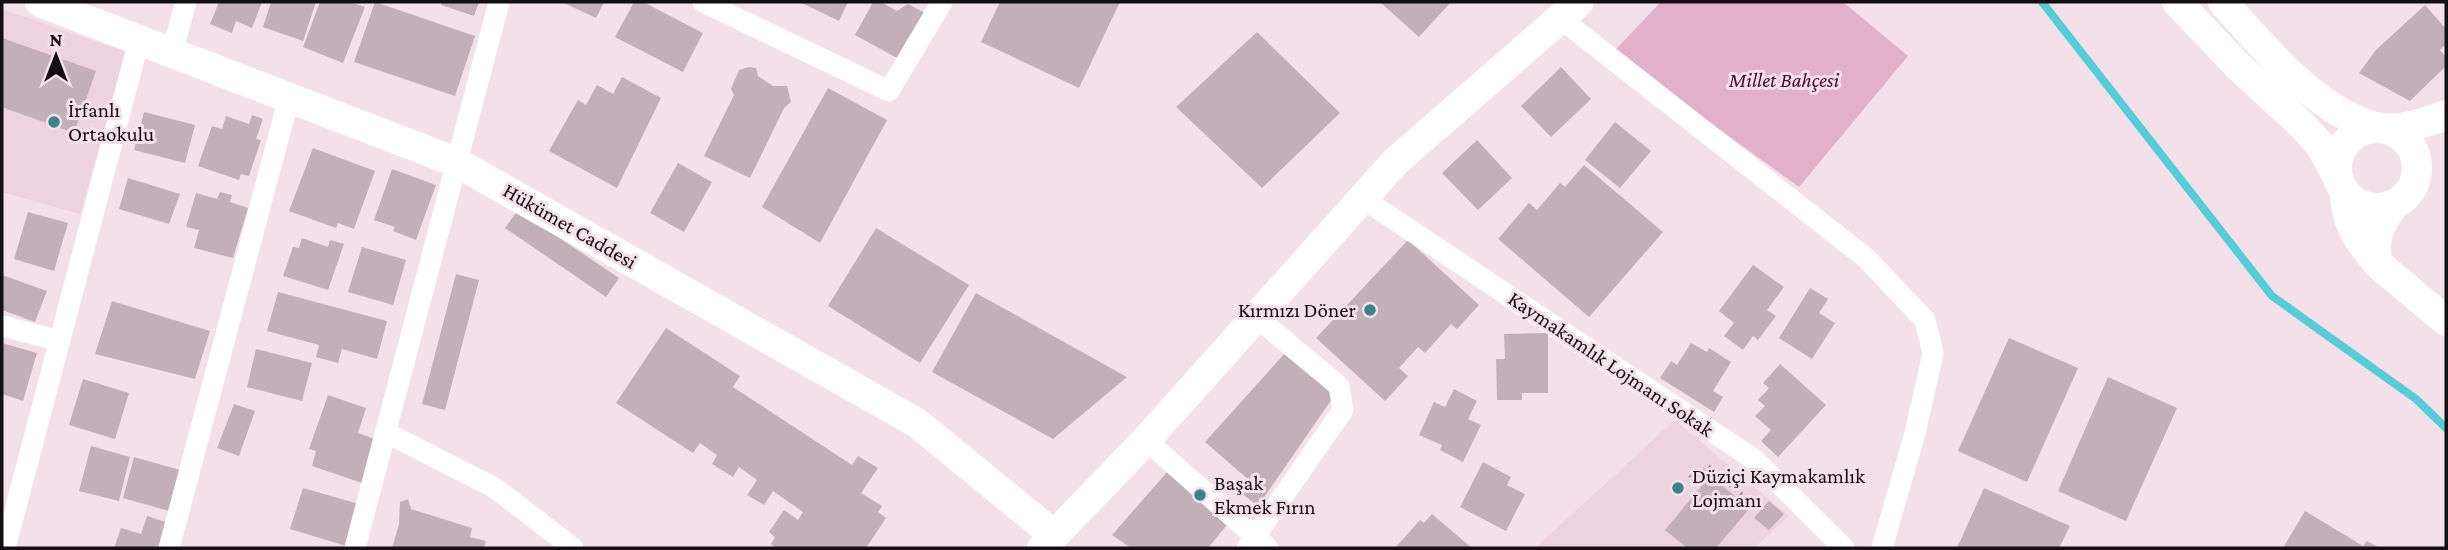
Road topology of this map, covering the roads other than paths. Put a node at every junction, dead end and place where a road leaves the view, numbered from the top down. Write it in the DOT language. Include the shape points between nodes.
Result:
graph roads {
  1 [pos="40,2"];
  2 [pos="186,2"];
  3 [pos="499,2"];
  4 [pos="703,2"];
  5 [pos="942,2"];
  6 [pos="2177,2"];
  7 [pos="2223,2"];
  8 [pos="1569,10"];
  9 [pos="139,40"];
  10 [pos="172,52"];
  11 [pos="289,97"];
  12 [pos="2446,117"];
  13 [pos="2384,129"];
  14 [pos="456,162"];
  15 [pos="2417,174"];
  16 [pos="2342,186"];
  17 [pos="1362,198"];
  18 [pos="2393,205"];
  19 [pos="2378,264"];
  20 [pos="1255,316"];
  21 [pos="2446,321"];
  22 [pos="2,327"];
  23 [pos="60,341"];
  24 [pos="385,432"];
  25 [pos="1146,440"];
  26 [pos="1048,542"];
  27 [pos="1256,545"];
  28 [pos="5,548"];
  29 [pos="169,548"];
  30 [pos="355,548"];
  31 [pos="573,548"];
  32 [pos="1844,548"];
  33 [pos="1882,548"];
  1 -- 9 [label="street, Hükümet Caddesi"];
  2 -- 10 [label="street"];
  3 -- 14 [label="street"];
  4 -- 5 [label="street" via="889,90"];
  6 -- 16 [label="street" via="2303,125 2320,145"];
  7 -- 13 [label="street" via="2277,63 2325,102"];
  8 -- 17 [label="street" via="1396,161"];
  8 -- 33 [label="street" via="1866,258 1925,320 1933,353"];
  9 -- 10 [label="street, Hükümet Caddesi"];
  9 -- 23 [label="street"];
  10 -- 11 [label="street, Hükümet Caddesi"];
  11 -- 14 [label="street, Hükümet Caddesi"];
  11 -- 29 [label="street"];
  12 -- 13 [label="street"];
  12 -- 15 [label="street"];
  13 -- 15 [label="street" via="2405,139 2417,161"];
  13 -- 16 [label="street" via="2358,133 2347,142 2337,166"];
  14 -- 24 [label="street"];
  14 -- 26 [label="street, Hükümet Caddesi" via="917,423"];
  15 -- 18 [label="street" via="2405,197"];
  16 -- 18 [label="street" via="2355,201 2367,206"];
  16 -- 19 [label="street" via="2351,228"];
  17 -- 20 [label="street"];
  17 -- 32 [label="street, Kaymakamlık Lojmanı Sokak" via="1755,460"];
  18 -- 19 [label="street" via="2376,237"];
  19 -- 21 [label="street"];
  20 -- 25 [label="street"];
  20 -- 27 [label="street" via="1339,386 1343,410"];
  22 -- 23 [label="street"];
  23 -- 28 [label="street"];
  24 -- 30 [label="street"];
  24 -- 31 [label="street" via="495,488"];
  25 -- 26 [label="street"];
  25 -- 27 [label="street"];
}
